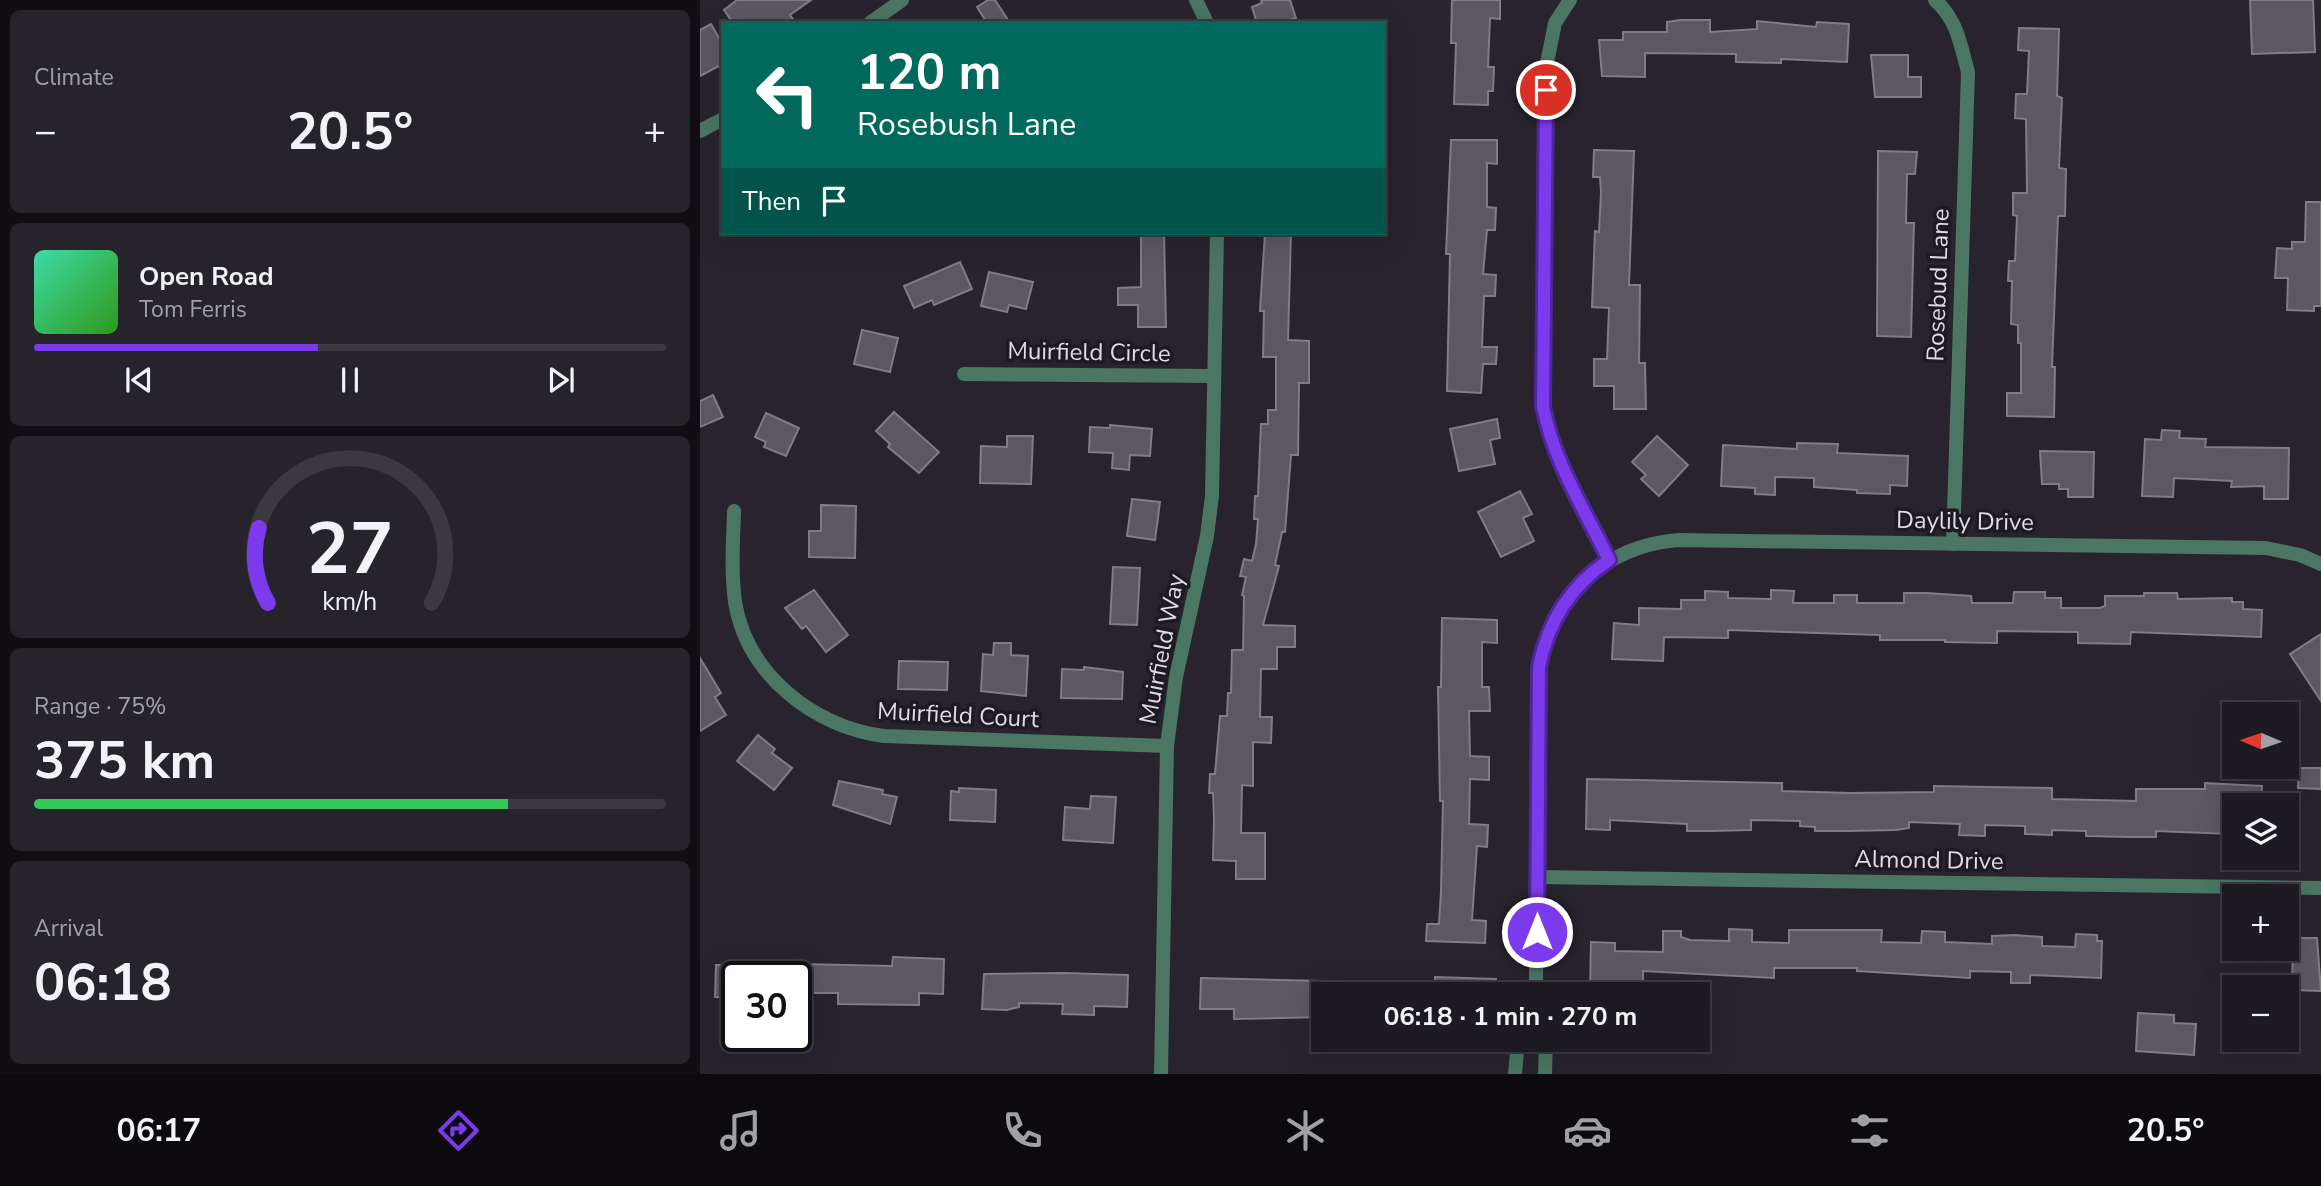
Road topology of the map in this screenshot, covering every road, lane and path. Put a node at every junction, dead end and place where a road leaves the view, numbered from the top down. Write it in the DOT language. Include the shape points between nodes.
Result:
graph roads {
  1 [pos="902,0"];
  2 [pos="1196,0"];
  3 [pos="1934,0"];
  4 [pos="1567,5"];
  5 [pos="873,21"];
  6 [pos="1205,21"];
  7 [pos="721,120"];
  8 [pos="700,131"];
  9 [pos="1217,235"];
  10 [pos="964,374"];
  11 [pos="1214,376"];
  12 [pos="734,512"];
  13 [pos="1953,544"];
  14 [pos="1609,560"];
  15 [pos="2321,564"];
  16 [pos="1167,746"];
  17 [pos="1537,877"];
  18 [pos="2321,888"];
  19 [pos="1536,982"];
  20 [pos="1517,1052"];
  21 [pos="1546,1052"];
  22 [pos="1161,1074"];
  23 [pos="1515,1074"];
  24 [pos="1545,1074"];
  1 -- 5 [label="street"];
  2 -- 6 [label="street"];
  3 -- 13 [label="street, Rosebud Lane" via="1957,29 1968,72"];
  4 -- 14 [label="street" via="1551,33 1547,63 1543,406 1556,455"];
  7 -- 8 [label="street"];
  9 -- 11 [label="street, Muirfield Way"];
  10 -- 11 [label="street, Muirfield Circle"];
  11 -- 16 [label="street, Muirfield Way" via="1207,536 1176,677"];
  12 -- 16 [label="street, Muirfield Court" via="732,575 741,624 771,676 818,715 884,736"];
  13 -- 14 [label="street, Daylily Drive" via="1678,540 1639,547"];
  13 -- 15 [label="street, Daylily Drive" via="2266,548"];
  14 -- 17 [label="street, Daylily Drive" via="1584,578 1564,601 1543,647 1537,698"];
  16 -- 22 [label="street, Muirfield Way"];
  17 -- 18 [label="street, Almond Drive"];
  17 -- 19 [label="street, Daylily Drive"];
  20 -- 23 [label="street"];
  21 -- 24 [label="street"];
}
